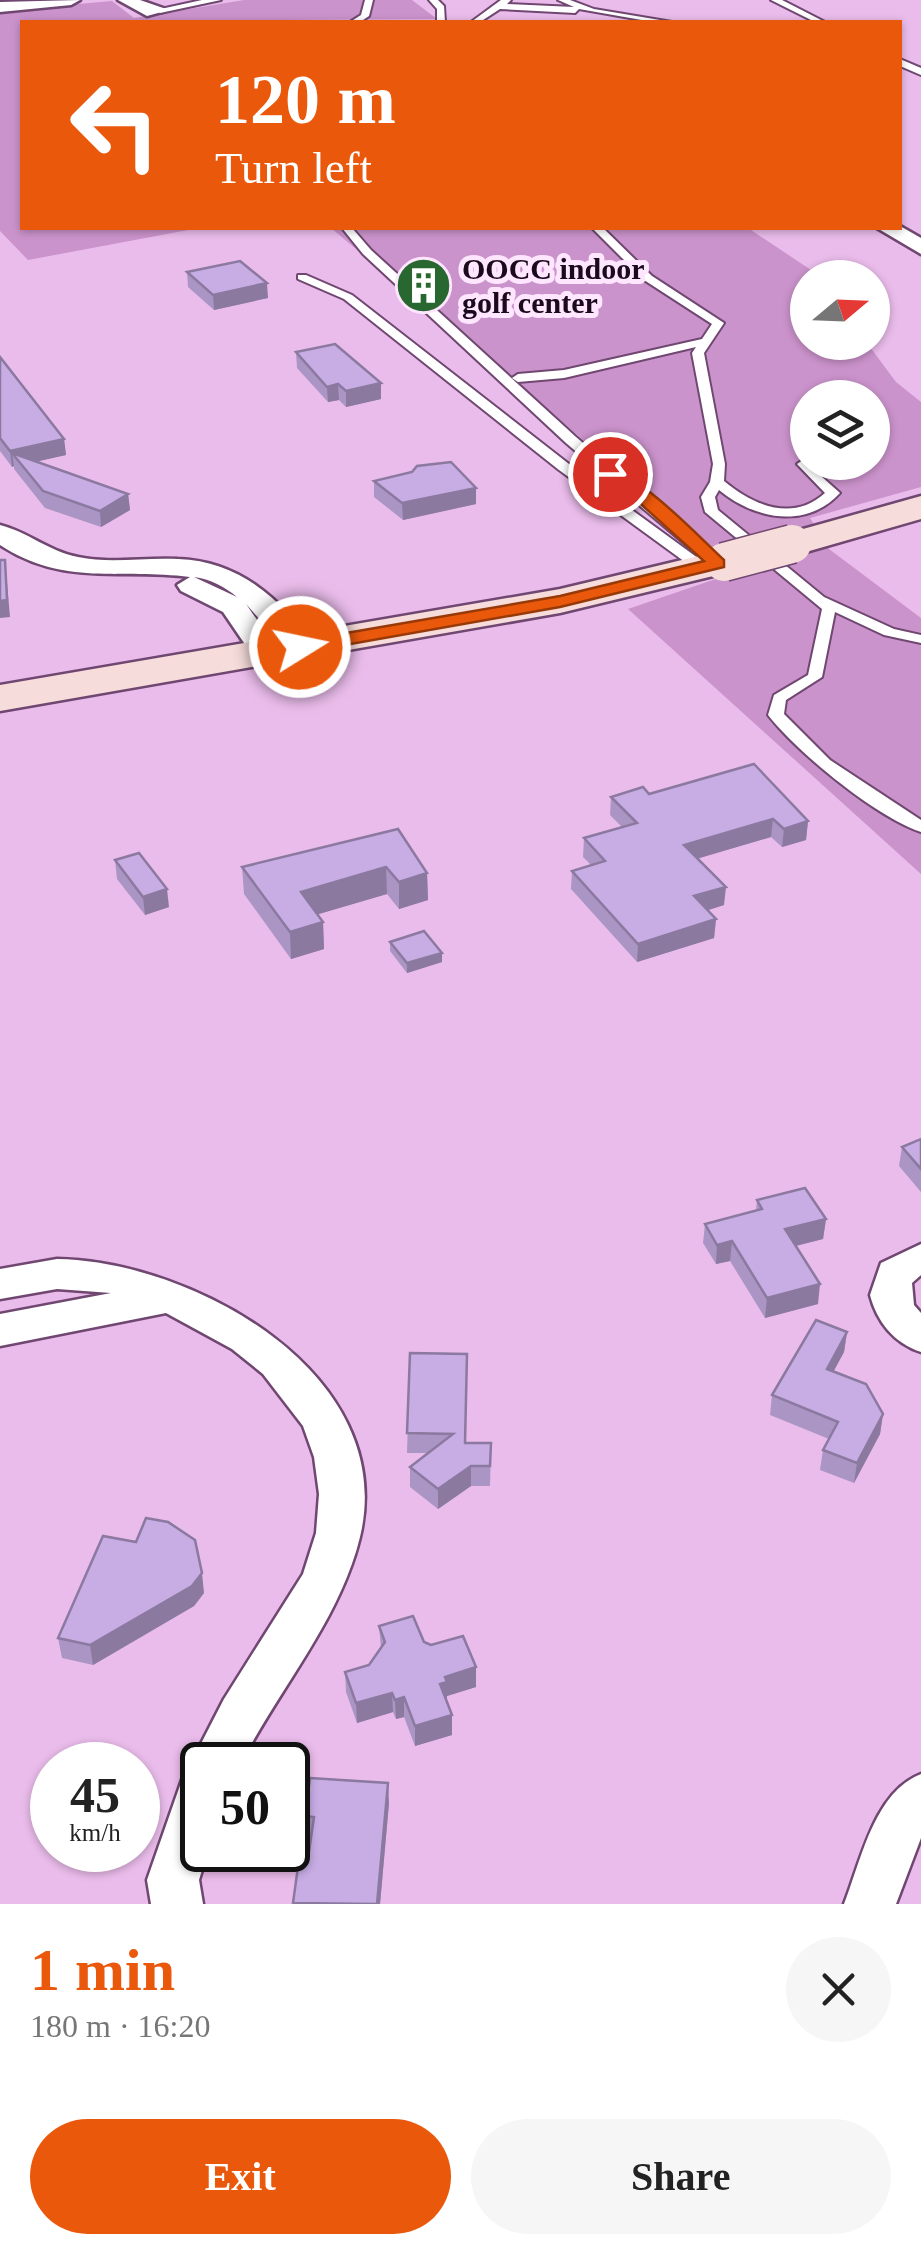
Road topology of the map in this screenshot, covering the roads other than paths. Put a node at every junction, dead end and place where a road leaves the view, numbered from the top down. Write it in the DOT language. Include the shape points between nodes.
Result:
graph roads {
  1 [pos="71,0"];
  2 [pos="128,0"];
  3 [pos="218,0"];
  4 [pos="562,0"];
  5 [pos="775,0"];
  6 [pos="503,3"];
  7 [pos="0,7"];
  8 [pos="586,8"];
  9 [pos="160,10"];
  10 [pos="478,20"];
  11 [pos="656,20"];
  12 [pos="817,20"];
  13 [pos="349,230"];
  14 [pos="599,230"];
  15 [pos="891,230"];
  16 [pos="921,247"];
  17 [pos="302,277"];
  18 [pos="703,342"];
  19 [pos="518,378"];
  20 [pos="820,480"];
  21 [pos="717,482"];
  22 [pos="921,507"];
  23 [pos="0,533"];
  24 [pos="714,564"];
  25 [pos="820,599"];
  26 [pos="921,639"];
  27 [pos="283,650"];
  28 [pos="0,698"];
  29 [pos="921,826"];
  30 [pos="921,1259"];
  31 [pos="0,1284"];
  32 [pos="172,1297"];
  33 [pos="0,1330"];
  34 [pos="921,1336"];
  35 [pos="228,1742"];
  36 [pos="921,1797"];
  37 [pos="180,1861"];
  38 [pos="176,1904"];
  39 [pos="870,1904"];
  1 -- 7 [label="street"];
  2 -- 9 [label="street"];
  3 -- 9 [label="lane"];
  4 -- 8 [label="lane"];
  5 -- 12 [label="lane"];
  6 -- 8 [label="lane"];
  6 -- 10 [label="lane"];
  8 -- 11 [label="lane"];
  13 -- 24 [label="lane"];
  14 -- 18 [label="lane" via="648,278 718,322"];
  15 -- 16 [label="street"];
  17 -- 24 [label="lane" via="348,297 564,468"];
  18 -- 19 [label="lane"];
  18 -- 21 [label="lane" via="699,365"];
  20 -- 21 [label="lane" via="833,493 825,503 773,515"];
  21 -- 25 [label="lane" via="708,497 712,512"];
  22 -- 24 [label="main road, bridge"];
  23 -- 27 [label="street" via="40,556 132,566 223,586 233,606"];
  24 -- 27 [label="main road" via="560,602"];
  25 -- 26 [label="lane" via="889,632"];
  25 -- 29 [label="lane" via="829,608 828,628 815,676 778,698 776,714 795,738"];
  27 -- 28 [label="main road"];
  30 -- 34 [label="street" via="898,1271 888,1288 892,1309"];
  31 -- 32 [label="street" via="102,1273"];
  32 -- 33 [label="street"];
  32 -- 35 [label="street" via="232,1328 300,1384 342,1468 326,1574"];
  36 -- 39 [label="street" via="902,1821"];
  37 -- 38 [label="street"];
}
